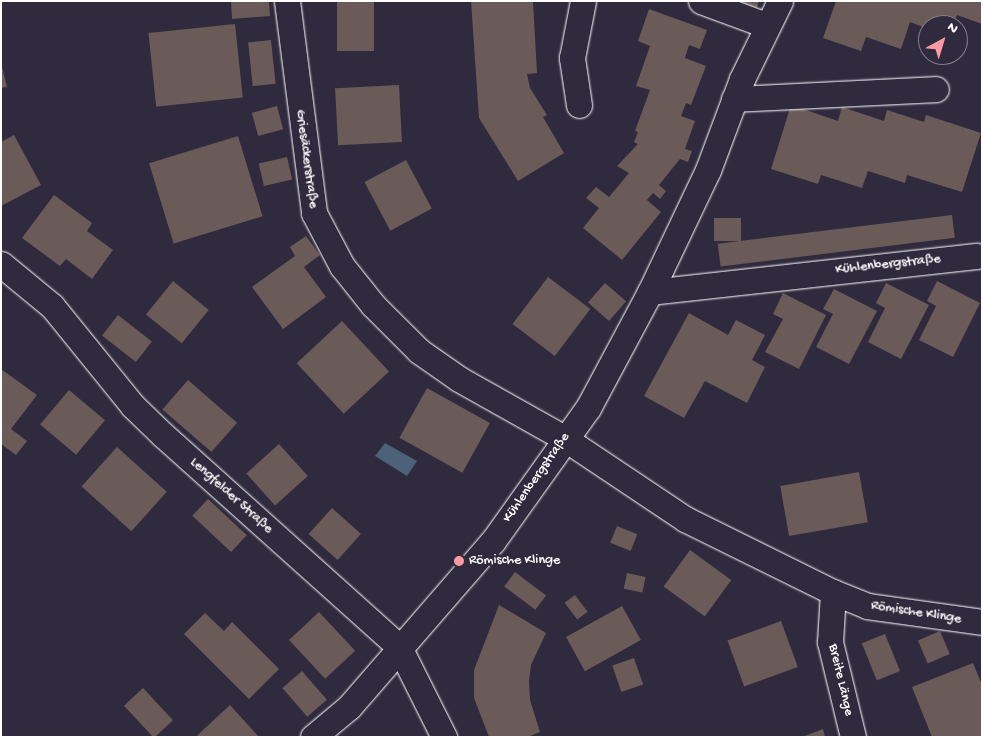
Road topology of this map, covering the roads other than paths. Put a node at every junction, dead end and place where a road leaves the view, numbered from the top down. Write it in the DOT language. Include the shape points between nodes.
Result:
graph roads {
  1 [pos="288,1"];
  2 [pos="583,1"];
  3 [pos="701,1"];
  4 [pos="780,1"];
  5 [pos="766,26"];
  6 [pos="936,90"];
  7 [pos="734,99"];
  8 [pos="579,105"];
  9 [pos="976,256"];
  10 [pos="1,264"];
  11 [pos="650,292"];
  12 [pos="564,438"];
  13 [pos="833,592"];
  14 [pos="982,622"];
  15 [pos="399,646"];
  16 [pos="313,737"];
  17 [pos="444,737"];
  18 [pos="853,737"];
  1 -- 12 [label="street, Griesäckerstraße" via="314,213 342,266 372,305 419,351 459,379"];
  2 -- 8 [label="street" via="572,58"];
  3 -- 5 [label="street"];
  4 -- 5 [label="street, Kühlenbergstraße"];
  5 -- 7 [label="street, Kühlenbergstraße"];
  6 -- 7 [label="street"];
  7 -- 11 [label="street, Kühlenbergstraße" via="708,170"];
  9 -- 11 [label="street, Kühlenbergstraße"];
  10 -- 15 [label="street, Lengfelder Straße" via="52,306 133,406 162,435"];
  11 -- 12 [label="street, Kühlenbergstraße" via="588,408"];
  12 -- 13 [label="street, Römische Klinge" via="685,519"];
  12 -- 15 [label="street, Kühlenbergstraße" via="493,541"];
  13 -- 14 [label="street, Römische Klinge" via="867,606"];
  13 -- 18 [label="street, Breite Länge" via="830,642"];
  15 -- 16 [label="street, Kühlenbergstraße" via="349,707"];
  15 -- 17 [label="street, Lengfelder Straße"];
}
